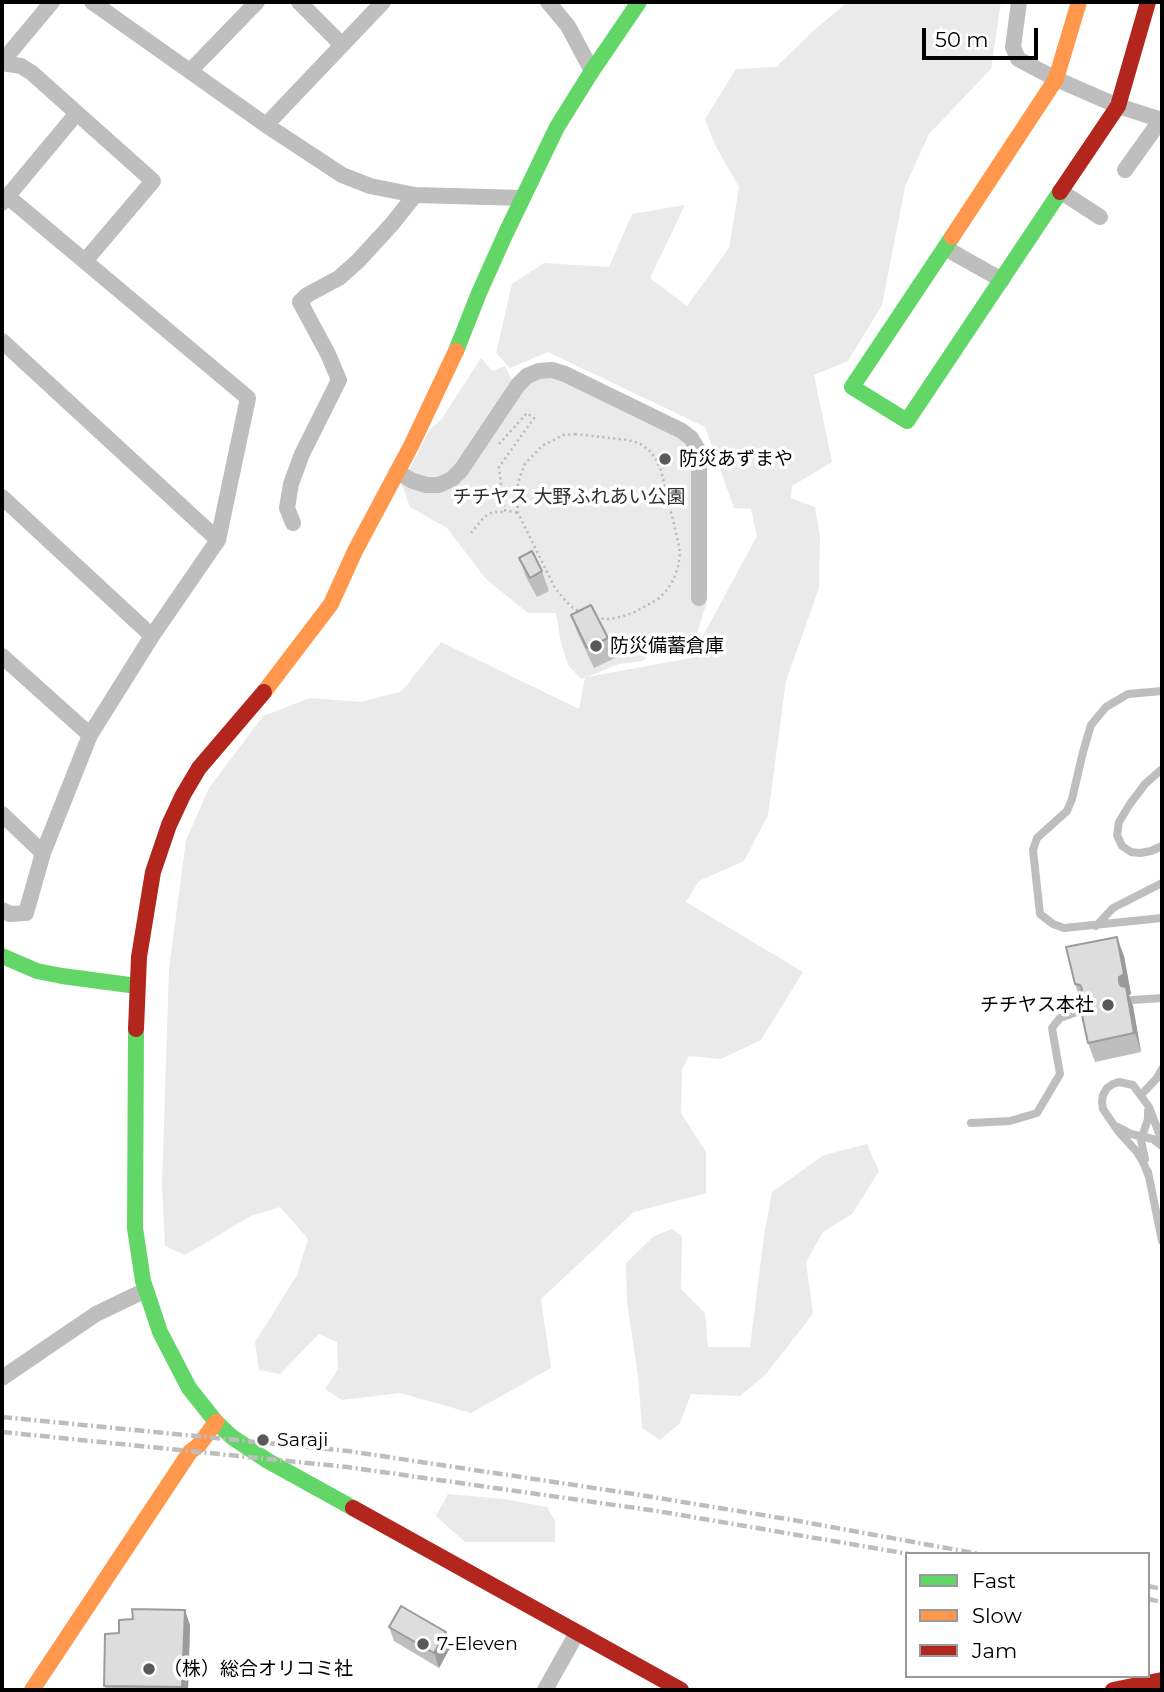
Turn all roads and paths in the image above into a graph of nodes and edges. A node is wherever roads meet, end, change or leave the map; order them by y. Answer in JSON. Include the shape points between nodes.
{"nodes":[{"id":1,"x":51,"y":2,"type":"edge"},
{"id":2,"x":92,"y":2,"type":"edge"},
{"id":3,"x":257,"y":2,"type":"edge"},
{"id":4,"x":299,"y":2,"type":"edge"},
{"id":5,"x":383,"y":2,"type":"edge"},
{"id":6,"x":548,"y":2,"type":"edge"},
{"id":7,"x":639,"y":2,"type":"edge"},
{"id":8,"x":1018,"y":2,"type":"edge"},
{"id":9,"x":1079,"y":2,"type":"edge"},
{"id":10,"x":1149,"y":2,"type":"edge"},
{"id":11,"x":342,"y":45,"type":"junction"},
{"id":12,"x":2,"y":62,"type":"edge"},
{"id":13,"x":191,"y":70,"type":"junction"},
{"id":14,"x":592,"y":71,"type":"junction"},
{"id":15,"x":1056,"y":79,"type":"junction"},
{"id":16,"x":1118,"y":106,"type":"junction"},
{"id":17,"x":77,"y":113,"type":"junction"},
{"id":18,"x":1161,"y":121,"type":"edge"},
{"id":19,"x":266,"y":125,"type":"junction"},
{"id":20,"x":1125,"y":170,"type":"dead end"},
{"id":21,"x":1060,"y":191,"type":"junction"},
{"id":22,"x":415,"y":195,"type":"junction"},
{"id":23,"x":523,"y":198,"type":"junction"},
{"id":24,"x":4,"y":200,"type":"edge"},
{"id":25,"x":1100,"y":217,"type":"dead end"},
{"id":26,"x":945,"y":248,"type":"junction"},
{"id":27,"x":85,"y":261,"type":"junction"},
{"id":28,"x":1002,"y":280,"type":"junction"},
{"id":29,"x":2,"y":341,"type":"edge"},
{"id":30,"x":500,"y":443,"type":"dead end"},
{"id":31,"x":397,"y":472,"type":"junction"},
{"id":32,"x":2,"y":497,"type":"edge"},
{"id":33,"x":508,"y":512,"type":"junction"},
{"id":34,"x":519,"y":513,"type":"junction"},
{"id":35,"x":293,"y":523,"type":"dead end"},
{"id":36,"x":471,"y":533,"type":"dead end"},
{"id":37,"x":218,"y":540,"type":"junction"},
{"id":38,"x":699,"y":598,"type":"dead end"},
{"id":39,"x":152,"y":636,"type":"junction"},
{"id":40,"x":2,"y":656,"type":"edge"},
{"id":41,"x":1162,"y":691,"type":"edge"},
{"id":42,"x":90,"y":735,"type":"junction"},
{"id":43,"x":1162,"y":769,"type":"edge"},
{"id":44,"x":2,"y":814,"type":"edge"},
{"id":45,"x":1162,"y":846,"type":"edge"},
{"id":46,"x":43,"y":853,"type":"junction"},
{"id":47,"x":1162,"y":883,"type":"edge"},
{"id":48,"x":2,"y":910,"type":"edge"},
{"id":49,"x":1162,"y":918,"type":"edge"},
{"id":50,"x":1096,"y":926,"type":"junction"},
{"id":51,"x":2,"y":956,"type":"edge"},
{"id":52,"x":137,"y":986,"type":"junction"},
{"id":53,"x":1162,"y":998,"type":"edge"},
{"id":54,"x":1132,"y":1000,"type":"dead end"},
{"id":55,"x":1083,"y":1010,"type":"edge"},
{"id":56,"x":1162,"y":1069,"type":"edge"},
{"id":57,"x":1143,"y":1098,"type":"junction"},
{"id":58,"x":1107,"y":1115,"type":"junction"},
{"id":59,"x":971,"y":1123,"type":"dead end"},
{"id":60,"x":1142,"y":1136,"type":"junction"},
{"id":61,"x":1162,"y":1143,"type":"edge"},
{"id":62,"x":1149,"y":1177,"type":"junction"},
{"id":63,"x":1162,"y":1241,"type":"edge"},
{"id":64,"x":146,"y":1290,"type":"junction"},
{"id":65,"x":2,"y":1378,"type":"edge"},
{"id":66,"x":216,"y":1422,"type":"junction"},
{"id":67,"x":577,"y":1633,"type":"junction"},
{"id":68,"x":1162,"y":1680,"type":"edge"},
{"id":69,"x":32,"y":1690,"type":"edge"},
{"id":70,"x":545,"y":1690,"type":"edge"},
{"id":71,"x":681,"y":1690,"type":"edge"},
{"id":72,"x":1113,"y":1690,"type":"edge"}],
"edges":[{"from":1,"to":12,"type":"street"},
{"from":2,"to":13,"type":"street"},
{"from":3,"to":13,"type":"street"},
{"from":4,"to":11,"type":"street"},
{"from":5,"to":11,"type":"street"},
{"from":6,"to":14,"type":"street","via":[[568,26]]},
{"from":7,"to":14,"type":"street"},
{"from":8,"to":15,"type":"street","via":[[1013,47],[1018,59]]},
{"from":9,"to":15,"type":"street"},
{"from":10,"to":16,"type":"street"},
{"from":11,"to":19,"type":"street"},
{"from":12,"to":17,"type":"street","via":[[32,73]]},
{"from":13,"to":19,"type":"street"},
{"from":14,"to":23,"type":"street","via":[[557,127]]},
{"from":15,"to":16,"type":"street"},
{"from":15,"to":26,"type":"street"},
{"from":16,"to":18,"type":"street"},
{"from":16,"to":21,"type":"street"},
{"from":17,"to":24,"type":"street"},
{"from":17,"to":27,"type":"street","via":[[153,181]]},
{"from":18,"to":20,"type":"street"},
{"from":19,"to":22,"type":"street","via":[[342,175]]},
{"from":21,"to":25,"type":"street"},
{"from":21,"to":28,"type":"street"},
{"from":22,"to":23,"type":"street"},
{"from":22,"to":35,"type":"street","via":[[339,278],[300,302],[339,380],[291,484],[287,508]]},
{"from":23,"to":31,"type":"street"},
{"from":24,"to":27,"type":"street"},
{"from":26,"to":28,"type":"street"},
{"from":26,"to":28,"type":"street","via":[[852,387],[907,421]]},
{"from":27,"to":37,"type":"street","via":[[248,398]]},
{"from":29,"to":37,"type":"street"},
{"from":30,"to":33,"type":"path","via":[[527,413],[534,418],[499,467],[503,506]]},
{"from":31,"to":38,"type":"street","via":[[426,485],[452,479],[527,376],[552,370],[565,374],[682,432],[697,448]]},
{"from":31,"to":52,"type":"street","via":[[331,604],[183,795],[153,872]]},
{"from":32,"to":39,"type":"street"},
{"from":33,"to":34,"type":"path"},
{"from":33,"to":36,"type":"path","via":[[484,517]]},
{"from":34,"to":34,"type":"path","via":[[517,489],[525,464],[552,439],[588,434],[639,443],[661,470],[680,554],[674,579],[658,599],[633,613],[608,619],[583,614],[555,588]]},
{"from":37,"to":39,"type":"street"},
{"from":39,"to":42,"type":"street"},
{"from":40,"to":42,"type":"street"},
{"from":41,"to":50,"type":"lane","via":[[1128,694],[1106,707],[1091,725],[1067,811],[1037,838],[1033,850],[1041,914],[1063,928]]},
{"from":42,"to":46,"type":"street"},
{"from":43,"to":45,"type":"lane","via":[[1130,804],[1117,835],[1131,852]]},
{"from":44,"to":46,"type":"street"},
{"from":46,"to":48,"type":"street","via":[[26,913]]},
{"from":47,"to":50,"type":"lane","via":[[1113,908]]},
{"from":49,"to":50,"type":"lane"},
{"from":51,"to":52,"type":"street","via":[[37,971]]},
{"from":52,"to":64,"type":"street","via":[[134,1201]]},
{"from":53,"to":54,"type":"lane"},
{"from":55,"to":59,"type":"lane","via":[[1059,1018],[1052,1028],[1060,1074],[1037,1113],[1010,1121]]},
{"from":56,"to":57,"type":"lane"},
{"from":57,"to":58,"type":"lane","via":[[1133,1085],[1113,1084],[1102,1102]]},
{"from":57,"to":60,"type":"lane","via":[[1148,1119]]},
{"from":57,"to":61,"type":"lane"},
{"from":58,"to":60,"type":"lane","via":[[1118,1127]]},
{"from":58,"to":62,"type":"lane","via":[[1137,1152]]},
{"from":60,"to":61,"type":"lane"},
{"from":60,"to":62,"type":"lane"},
{"from":62,"to":63,"type":"lane"},
{"from":64,"to":65,"type":"street","via":[[96,1314]]},
{"from":64,"to":66,"type":"street","via":[[175,1363]]},
{"from":66,"to":67,"type":"street","via":[[249,1450]]},
{"from":66,"to":69,"type":"street","via":[[190,1452]]},
{"from":67,"to":70,"type":"street"},
{"from":67,"to":71,"type":"street"},
{"from":68,"to":72,"type":"street"}]}
